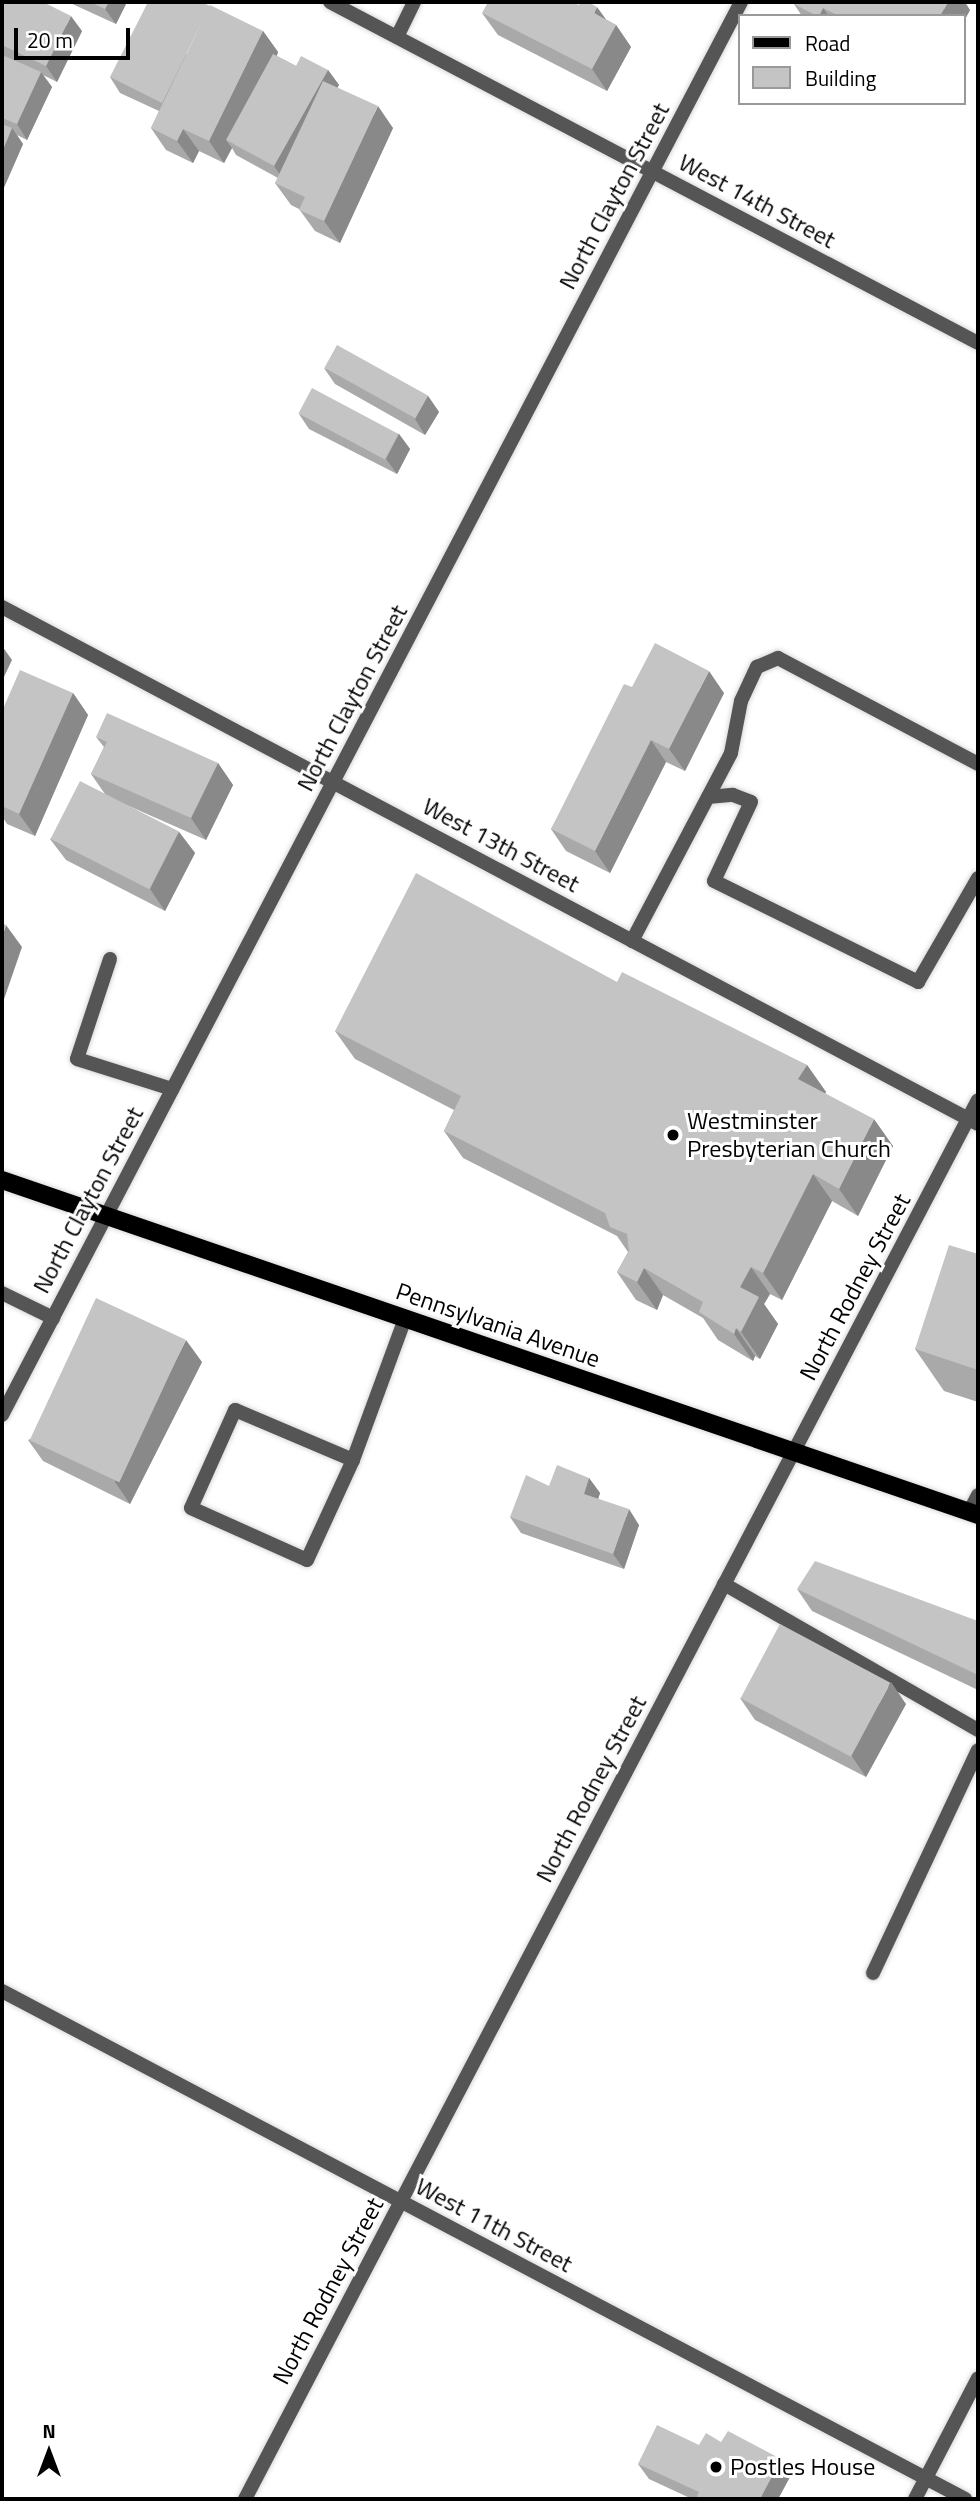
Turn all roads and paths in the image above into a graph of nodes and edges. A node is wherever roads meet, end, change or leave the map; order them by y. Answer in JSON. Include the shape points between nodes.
{"nodes":[{"id":1,"x":330,"y":2,"type":"edge"},
{"id":2,"x":414,"y":2,"type":"edge"},
{"id":3,"x":741,"y":2,"type":"edge"},
{"id":4,"x":397,"y":37,"type":"junction"},
{"id":5,"x":653,"y":172,"type":"junction"},
{"id":6,"x":978,"y":343,"type":"edge"},
{"id":7,"x":2,"y":607,"type":"edge"},
{"id":8,"x":978,"y":764,"type":"edge"},
{"id":9,"x":333,"y":783,"type":"junction"},
{"id":10,"x":708,"y":797,"type":"junction"},
{"id":11,"x":978,"y":878,"type":"edge"},
{"id":12,"x":632,"y":941,"type":"junction"},
{"id":13,"x":110,"y":959,"type":"dead end"},
{"id":14,"x":172,"y":1089,"type":"junction"},
{"id":15,"x":978,"y":1100,"type":"edge"},
{"id":16,"x":973,"y":1121,"type":"edge"},
{"id":17,"x":2,"y":1180,"type":"edge"},
{"id":18,"x":106,"y":1216,"type":"junction"},
{"id":19,"x":2,"y":1293,"type":"edge"},
{"id":20,"x":52,"y":1318,"type":"junction"},
{"id":21,"x":405,"y":1319,"type":"junction"},
{"id":22,"x":2,"y":1415,"type":"edge"},
{"id":23,"x":794,"y":1452,"type":"junction"},
{"id":24,"x":353,"y":1460,"type":"junction"},
{"id":25,"x":978,"y":1495,"type":"edge"},
{"id":26,"x":974,"y":1513,"type":"edge"},
{"id":27,"x":724,"y":1584,"type":"junction"},
{"id":28,"x":978,"y":1730,"type":"edge"},
{"id":29,"x":978,"y":1750,"type":"edge"},
{"id":30,"x":873,"y":1973,"type":"dead end"},
{"id":31,"x":2,"y":1991,"type":"edge"},
{"id":32,"x":401,"y":2202,"type":"junction"},
{"id":33,"x":978,"y":2378,"type":"edge"},
{"id":34,"x":926,"y":2479,"type":"junction"},
{"id":35,"x":245,"y":2499,"type":"edge"},
{"id":36,"x":915,"y":2499,"type":"edge"},
{"id":37,"x":965,"y":2499,"type":"edge"}],
"edges":[{"from":1,"to":4,"type":"street","name":"West 14th Street"},
{"from":2,"to":4,"type":"street"},
{"from":3,"to":5,"type":"street","name":"North Clayton Street"},
{"from":4,"to":5,"type":"street","name":"West 14th Street"},
{"from":5,"to":6,"type":"street","name":"West 14th Street"},
{"from":5,"to":9,"type":"street","name":"North Clayton Street"},
{"from":7,"to":9,"type":"street","name":"West 13th Street"},
{"from":8,"to":10,"type":"street","via":[[778,658],[757,667],[741,701],[731,753]]},
{"from":9,"to":12,"type":"street","name":"West 13th Street"},
{"from":9,"to":14,"type":"street","name":"North Clayton Street"},
{"from":10,"to":11,"type":"street","via":[[733,795],[751,803],[714,881],[918,982]]},
{"from":10,"to":12,"type":"street"},
{"from":12,"to":16,"type":"street","name":"West 13th Street"},
{"from":13,"to":14,"type":"street","via":[[77,1059]]},
{"from":14,"to":18,"type":"street","name":"North Clayton Street"},
{"from":15,"to":16,"type":"street","name":"North Rodney Street"},
{"from":16,"to":23,"type":"street","name":"North Rodney Street"},
{"from":17,"to":18,"type":"main road","name":"Pennsylvania Avenue"},
{"from":18,"to":20,"type":"street","name":"North Clayton Street"},
{"from":18,"to":21,"type":"main road","name":"Pennsylvania Avenue"},
{"from":19,"to":20,"type":"street"},
{"from":20,"to":22,"type":"street","name":"North Clayton Street"},
{"from":21,"to":23,"type":"main road","name":"Pennsylvania Avenue"},
{"from":21,"to":24,"type":"street"},
{"from":23,"to":26,"type":"main road","name":"Pennsylvania Avenue"},
{"from":23,"to":27,"type":"street","name":"North Rodney Street"},
{"from":24,"to":24,"type":"street","via":[[307,1560],[191,1508],[235,1410]]},
{"from":25,"to":26,"type":"street"},
{"from":27,"to":28,"type":"street"},
{"from":27,"to":32,"type":"street","name":"North Rodney Street"},
{"from":29,"to":30,"type":"street"},
{"from":31,"to":32,"type":"street","name":"West 11th Street"},
{"from":32,"to":34,"type":"street","name":"West 11th Street"},
{"from":32,"to":35,"type":"street","name":"North Rodney Street"},
{"from":33,"to":34,"type":"street"},
{"from":34,"to":36,"type":"street"},
{"from":34,"to":37,"type":"street","name":"West 11th Street"}]}
